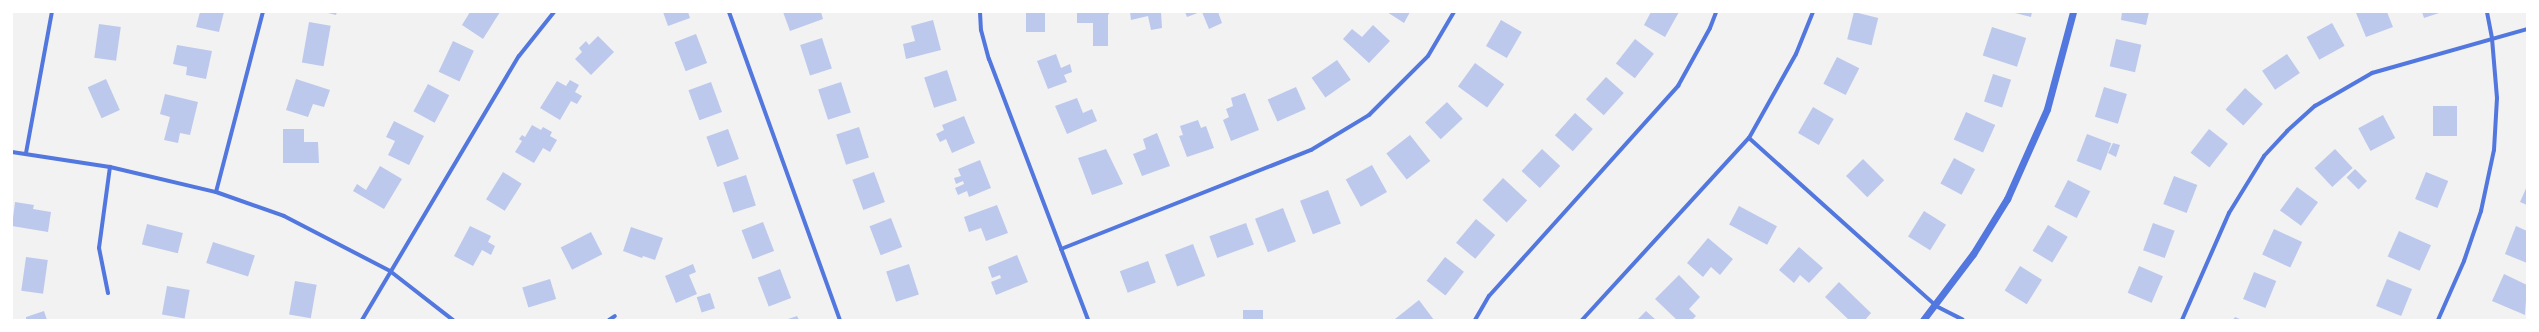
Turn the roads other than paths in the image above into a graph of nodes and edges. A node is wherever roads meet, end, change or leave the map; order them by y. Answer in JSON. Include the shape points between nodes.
{"nodes":[{"id":1,"x":52,"y":12,"type":"edge"},
{"id":2,"x":263,"y":12,"type":"edge"},
{"id":3,"x":554,"y":12,"type":"edge"},
{"id":4,"x":729,"y":12,"type":"edge"},
{"id":5,"x":980,"y":12,"type":"edge"},
{"id":6,"x":1454,"y":12,"type":"edge"},
{"id":7,"x":1716,"y":12,"type":"edge"},
{"id":8,"x":1813,"y":12,"type":"edge"},
{"id":9,"x":2074,"y":12,"type":"edge"},
{"id":10,"x":2487,"y":12,"type":"edge"},
{"id":11,"x":2527,"y":29,"type":"edge"},
{"id":12,"x":2492,"y":38,"type":"junction"},
{"id":13,"x":1749,"y":138,"type":"junction"},
{"id":14,"x":12,"y":152,"type":"edge"},
{"id":15,"x":26,"y":154,"type":"junction"},
{"id":16,"x":110,"y":167,"type":"junction"},
{"id":17,"x":216,"y":192,"type":"junction"},
{"id":18,"x":1061,"y":249,"type":"junction"},
{"id":19,"x":390,"y":271,"type":"junction"},
{"id":20,"x":108,"y":293,"type":"dead end"},
{"id":21,"x":1936,"y":306,"type":"junction"},
{"id":22,"x":615,"y":316,"type":"dead end"},
{"id":23,"x":362,"y":320,"type":"edge"},
{"id":24,"x":453,"y":320,"type":"edge"},
{"id":25,"x":609,"y":320,"type":"edge"},
{"id":26,"x":840,"y":320,"type":"edge"},
{"id":27,"x":1088,"y":320,"type":"edge"},
{"id":28,"x":1475,"y":320,"type":"edge"},
{"id":29,"x":1582,"y":320,"type":"edge"},
{"id":30,"x":1923,"y":320,"type":"edge"},
{"id":31,"x":1963,"y":320,"type":"edge"},
{"id":32,"x":2182,"y":320,"type":"edge"},
{"id":33,"x":2438,"y":320,"type":"edge"}],
"edges":[{"from":1,"to":15,"type":"street"},
{"from":2,"to":17,"type":"street"},
{"from":3,"to":19,"type":"street","via":[[519,56]]},
{"from":4,"to":26,"type":"street"},
{"from":5,"to":18,"type":"street","via":[[981,30],[988,59]]},
{"from":6,"to":18,"type":"street","via":[[1428,56],[1369,115],[1311,150]]},
{"from":7,"to":28,"type":"street","via":[[1678,86],[1489,296]]},
{"from":8,"to":13,"type":"street","via":[[1796,54]]},
{"from":9,"to":21,"type":"street","via":[[2047,109],[2007,198],[1974,254]]},
{"from":10,"to":12,"type":"street"},
{"from":11,"to":12,"type":"street"},
{"from":12,"to":32,"type":"street","via":[[2372,73],[2315,106],[2287,131],[2264,156],[2229,213]]},
{"from":12,"to":33,"type":"street","via":[[2497,98],[2494,150],[2476,225],[2464,261]]},
{"from":13,"to":21,"type":"street"},
{"from":13,"to":29,"type":"street"},
{"from":14,"to":15,"type":"street"},
{"from":15,"to":16,"type":"street"},
{"from":16,"to":17,"type":"street"},
{"from":16,"to":20,"type":"street","via":[[99,248]]},
{"from":17,"to":19,"type":"street","via":[[284,216]]},
{"from":18,"to":27,"type":"street"},
{"from":19,"to":23,"type":"street"},
{"from":19,"to":24,"type":"street"},
{"from":21,"to":30,"type":"street"},
{"from":21,"to":31,"type":"street"},
{"from":22,"to":25,"type":"street"}]}
